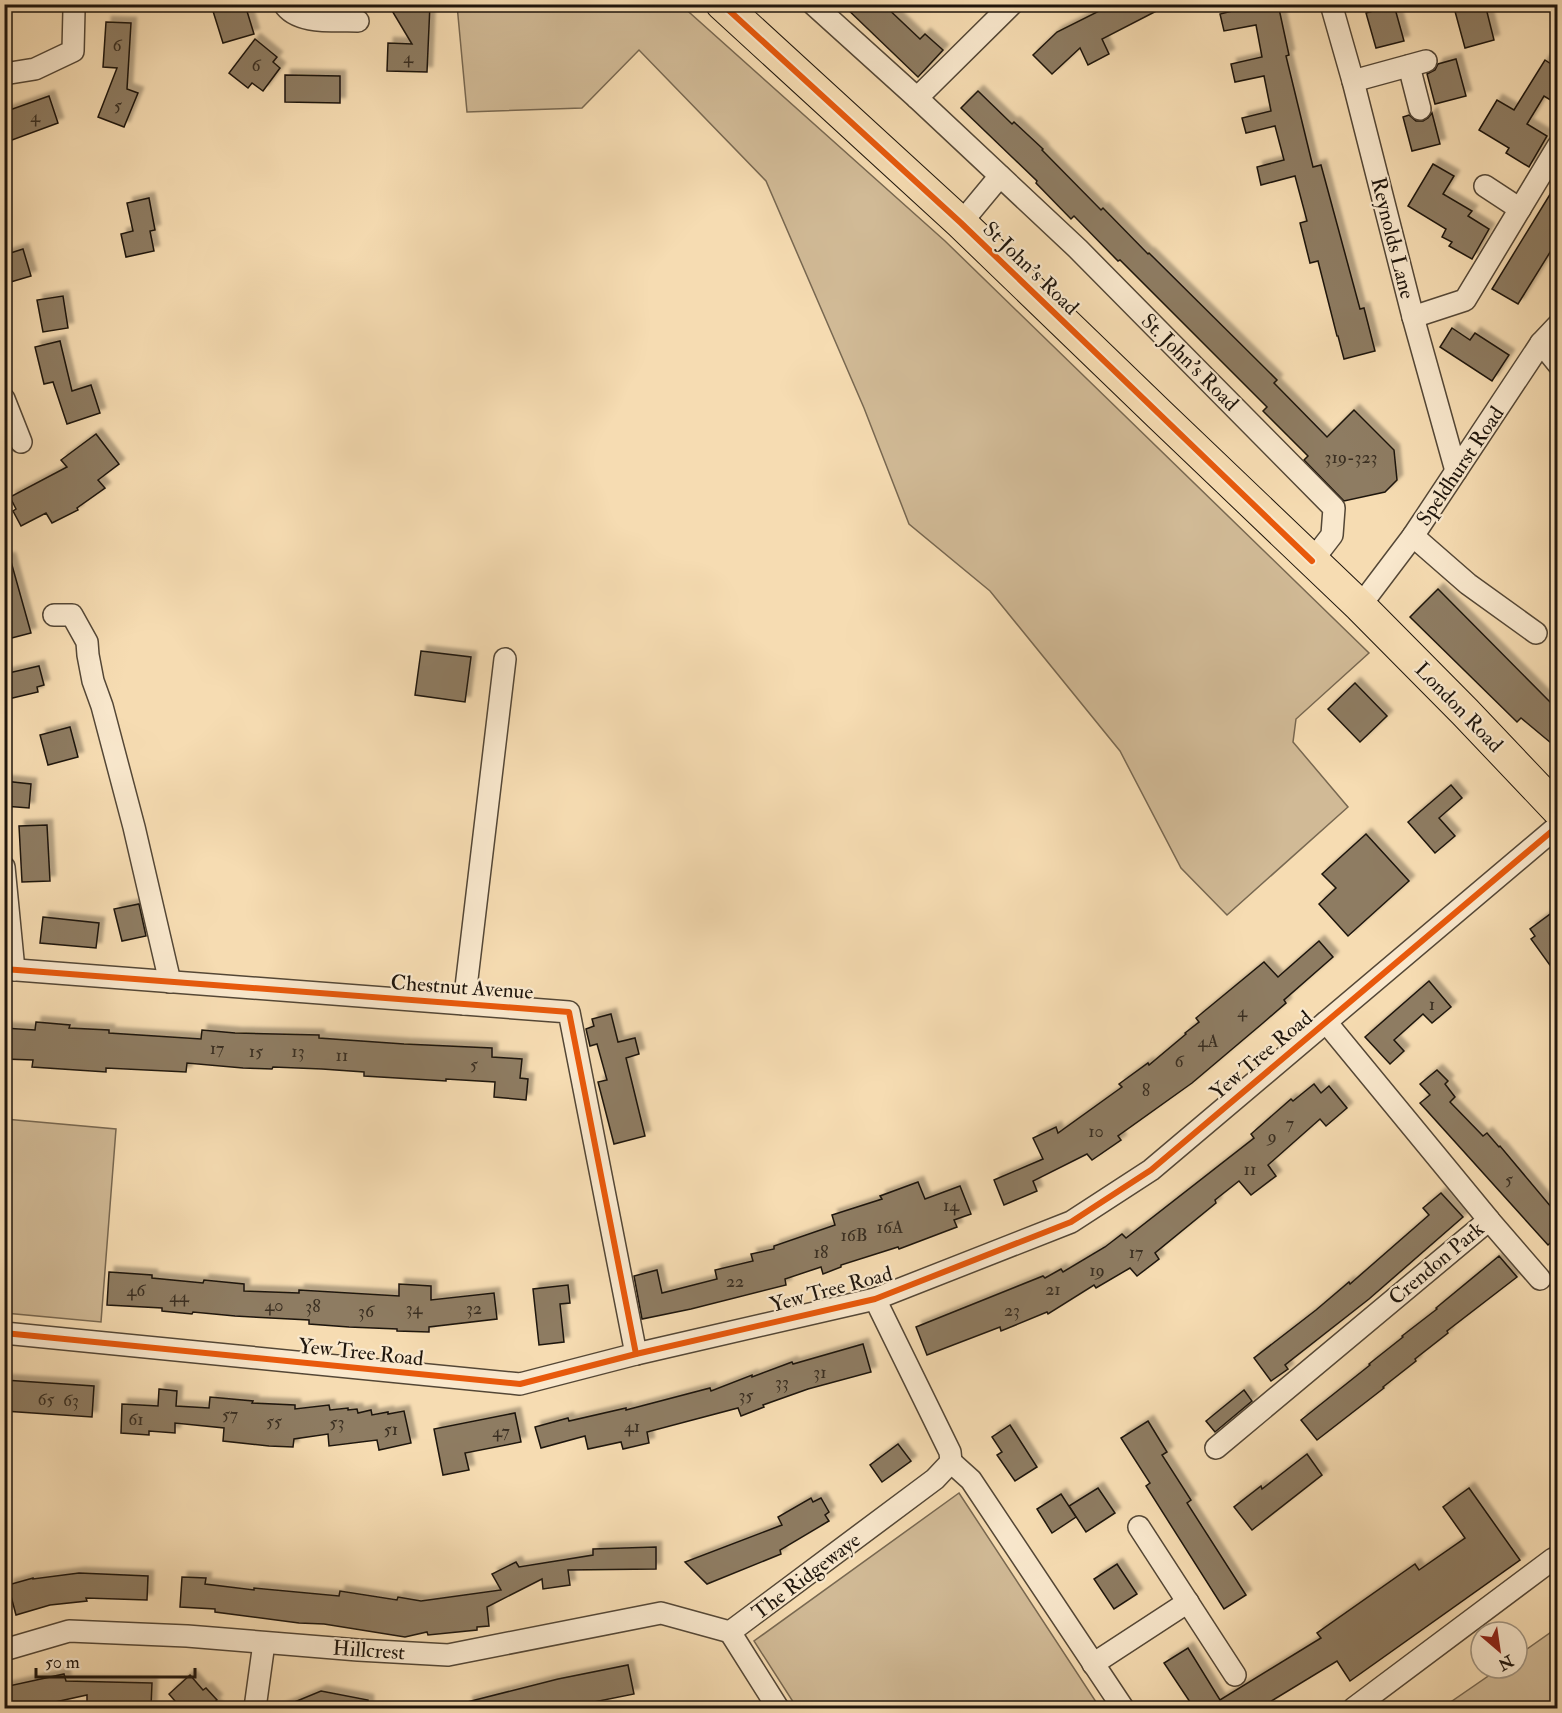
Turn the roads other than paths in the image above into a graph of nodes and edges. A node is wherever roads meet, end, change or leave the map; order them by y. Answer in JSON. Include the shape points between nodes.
{"nodes":[{"id":1,"x":284,"y":4,"type":"edge"},
{"id":2,"x":722,"y":4,"type":"edge"},
{"id":3,"x":813,"y":4,"type":"edge"},
{"id":4,"x":1012,"y":4,"type":"edge"},
{"id":5,"x":1331,"y":4,"type":"edge"},
{"id":6,"x":74,"y":10,"type":"dead end"},
{"id":7,"x":358,"y":21,"type":"dead end"},
{"id":8,"x":4,"y":74,"type":"edge"},
{"id":9,"x":1353,"y":81,"type":"junction"},
{"id":10,"x":917,"y":98,"type":"junction"},
{"id":11,"x":1420,"y":109,"type":"dead end"},
{"id":12,"x":1557,"y":146,"type":"edge"},
{"id":13,"x":1000,"y":176,"type":"junction"},
{"id":14,"x":1485,"y":186,"type":"dead end"},
{"id":15,"x":1520,"y":209,"type":"junction"},
{"id":16,"x":962,"y":223,"type":"junction"},
{"id":17,"x":1413,"y":317,"type":"junction"},
{"id":18,"x":1557,"y":325,"type":"edge"},
{"id":19,"x":1541,"y":343,"type":"junction"},
{"id":20,"x":1557,"y":364,"type":"edge"},
{"id":21,"x":4,"y":399,"type":"edge"},
{"id":22,"x":21,"y":441,"type":"dead end"},
{"id":23,"x":1456,"y":471,"type":"junction"},
{"id":24,"x":1413,"y":536,"type":"junction"},
{"id":25,"x":1312,"y":561,"type":"junction"},
{"id":26,"x":1360,"y":606,"type":"junction"},
{"id":27,"x":54,"y":615,"type":"dead end"},
{"id":28,"x":1536,"y":633,"type":"dead end"},
{"id":29,"x":505,"y":659,"type":"dead end"},
{"id":30,"x":1557,"y":810,"type":"edge"},
{"id":31,"x":1557,"y":826,"type":"edge"},
{"id":32,"x":4,"y":867,"type":"edge"},
{"id":33,"x":9,"y":970,"type":"edge"},
{"id":34,"x":170,"y":982,"type":"junction"},
{"id":35,"x":464,"y":1004,"type":"junction"},
{"id":36,"x":1326,"y":1022,"type":"junction"},
{"id":37,"x":1488,"y":1220,"type":"junction"},
{"id":38,"x":1540,"y":1278,"type":"dead end"},
{"id":39,"x":875,"y":1299,"type":"junction"},
{"id":40,"x":4,"y":1333,"type":"edge"},
{"id":41,"x":636,"y":1354,"type":"junction"},
{"id":42,"x":1216,"y":1448,"type":"dead end"},
{"id":43,"x":951,"y":1462,"type":"junction"},
{"id":44,"x":1139,"y":1527,"type":"dead end"},
{"id":45,"x":1553,"y":1559,"type":"dead end"},
{"id":46,"x":1188,"y":1602,"type":"junction"},
{"id":47,"x":730,"y":1632,"type":"junction"},
{"id":48,"x":264,"y":1642,"type":"junction"},
{"id":49,"x":4,"y":1650,"type":"edge"},
{"id":50,"x":1093,"y":1664,"type":"junction"},
{"id":51,"x":1235,"y":1675,"type":"dead end"},
{"id":52,"x":255,"y":1708,"type":"edge"},
{"id":53,"x":778,"y":1708,"type":"edge"},
{"id":54,"x":1123,"y":1708,"type":"edge"},
{"id":55,"x":1354,"y":1708,"type":"edge"}],
"edges":[{"from":1,"to":7,"type":"street","via":[[288,11],[310,20]]},
{"from":2,"to":16,"type":"highway","name":"St John's Road"},
{"from":3,"to":10,"type":"street","name":"St. John's Road"},
{"from":4,"to":10,"type":"street"},
{"from":5,"to":9,"type":"street","name":"Reynolds Lane"},
{"from":6,"to":8,"type":"street","via":[[73,51],[34,69]]},
{"from":9,"to":11,"type":"street","via":[[1418,64]]},
{"from":9,"to":17,"type":"street","name":"Reynolds Lane"},
{"from":10,"to":13,"type":"street","name":"St. John's Road"},
{"from":12,"to":15,"type":"street"},
{"from":13,"to":16,"type":"street"},
{"from":13,"to":25,"type":"street","name":"St. John's Road","via":[[1078,249],[1334,508],[1332,535]]},
{"from":14,"to":15,"type":"street"},
{"from":15,"to":17,"type":"street","via":[[1465,300]]},
{"from":16,"to":25,"type":"highway","name":"St John's Road"},
{"from":17,"to":23,"type":"street","name":"Reynolds Lane"},
{"from":18,"to":19,"type":"street","name":"Speldhurst Road"},
{"from":19,"to":20,"type":"street"},
{"from":19,"to":23,"type":"street","name":"Speldhurst Road"},
{"from":21,"to":22,"type":"street"},
{"from":23,"to":24,"type":"street","name":"Speldhurst Road"},
{"from":24,"to":26,"type":"street","name":"Speldhurst Road"},
{"from":24,"to":28,"type":"street","via":[[1468,584]]},
{"from":25,"to":26,"type":"highway","name":"St John's Road"},
{"from":26,"to":30,"type":"highway","name":"London Road"},
{"from":27,"to":34,"type":"street","via":[[72,615],[87,642],[90,670],[134,827]]},
{"from":29,"to":35,"type":"street"},
{"from":31,"to":36,"type":"street","name":"Yew Tree Road"},
{"from":32,"to":33,"type":"street","name":"Chestnut Avenue"},
{"from":33,"to":34,"type":"street","name":"Chestnut Avenue"},
{"from":34,"to":35,"type":"street","name":"Chestnut Avenue"},
{"from":35,"to":41,"type":"street","name":"Chestnut Avenue","via":[[568,1012]]},
{"from":36,"to":37,"type":"street","name":"Crendon Park"},
{"from":36,"to":39,"type":"street","name":"Yew Tree Road","via":[[1151,1170],[1071,1222]]},
{"from":37,"to":38,"type":"street"},
{"from":37,"to":42,"type":"street","name":"Crendon Park"},
{"from":39,"to":41,"type":"street","name":"Yew Tree Road"},
{"from":39,"to":43,"type":"street","via":[[950,1452]]},
{"from":40,"to":41,"type":"street","name":"Yew Tree Road","via":[[520,1384]]},
{"from":43,"to":47,"type":"street","name":"The Ridgewaye","via":[[935,1479]]},
{"from":43,"to":50,"type":"street","via":[[971,1480]]},
{"from":44,"to":46,"type":"street"},
{"from":45,"to":55,"type":"street"},
{"from":46,"to":50,"type":"street"},
{"from":46,"to":51,"type":"street"},
{"from":47,"to":48,"type":"street","name":"Hillcrest","via":[[661,1613],[448,1655]]},
{"from":47,"to":53,"type":"street","name":"The Ridgewaye"},
{"from":48,"to":49,"type":"street","name":"Hillcrest","via":[[69,1631]]},
{"from":48,"to":52,"type":"street"},
{"from":50,"to":54,"type":"street"}]}
